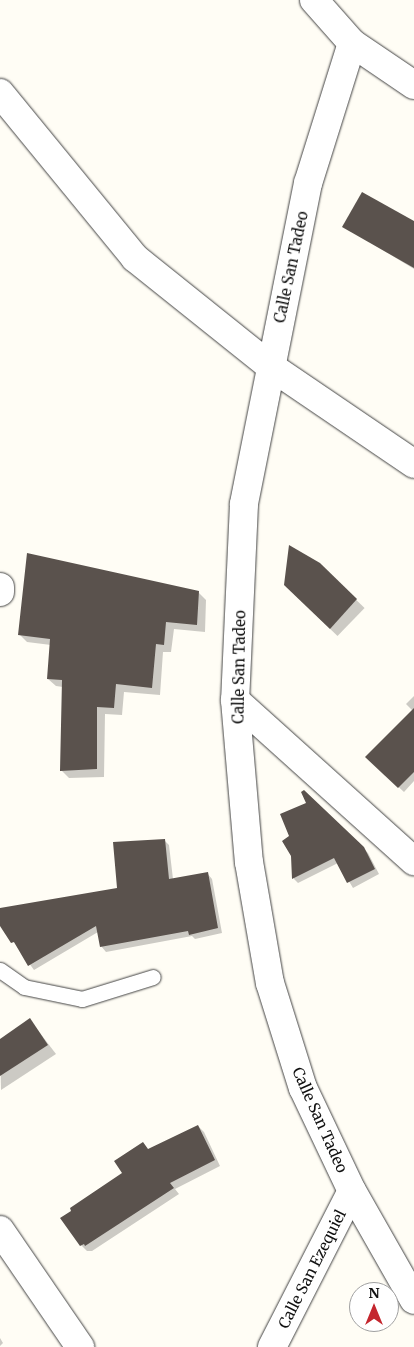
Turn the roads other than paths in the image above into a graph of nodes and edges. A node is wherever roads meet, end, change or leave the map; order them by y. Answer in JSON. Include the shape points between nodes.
{"nodes":[{"id":1,"x":314,"y":0,"type":"edge"},
{"id":2,"x":352,"y":43,"type":"junction"},
{"id":3,"x":414,"y":85,"type":"edge"},
{"id":4,"x":0,"y":93,"type":"edge"},
{"id":5,"x":270,"y":366,"type":"junction"},
{"id":6,"x":414,"y":464,"type":"edge"},
{"id":7,"x":0,"y":586,"type":"edge"},
{"id":8,"x":0,"y":592,"type":"edge"},
{"id":9,"x":235,"y":700,"type":"junction"},
{"id":10,"x":414,"y":861,"type":"edge"},
{"id":11,"x":0,"y":970,"type":"edge"},
{"id":12,"x":153,"y":977,"type":"dead end"},
{"id":13,"x":352,"y":1191,"type":"junction"},
{"id":14,"x":0,"y":1230,"type":"edge"},
{"id":15,"x":414,"y":1300,"type":"edge"},
{"id":16,"x":80,"y":1347,"type":"edge"},
{"id":17,"x":272,"y":1347,"type":"edge"}],
"edges":[{"from":1,"to":2,"type":"street"},
{"from":2,"to":3,"type":"street"},
{"from":2,"to":5,"type":"street","name":"Calle San Tadeo","via":[[308,182]]},
{"from":4,"to":5,"type":"street","via":[[135,258]]},
{"from":5,"to":6,"type":"street"},
{"from":5,"to":9,"type":"street","name":"Calle San Tadeo","via":[[244,504]]},
{"from":7,"to":8,"type":"street"},
{"from":9,"to":10,"type":"street"},
{"from":9,"to":13,"type":"street","name":"Calle San Tadeo","via":[[249,862],[270,983],[303,1088]]},
{"from":11,"to":12,"type":"lane","via":[[24,988],[82,999]]},
{"from":13,"to":15,"type":"street","name":"Calle San Tadeo"},
{"from":13,"to":17,"type":"street","name":"Calle San Ezequiel"},
{"from":14,"to":16,"type":"street"}]}
